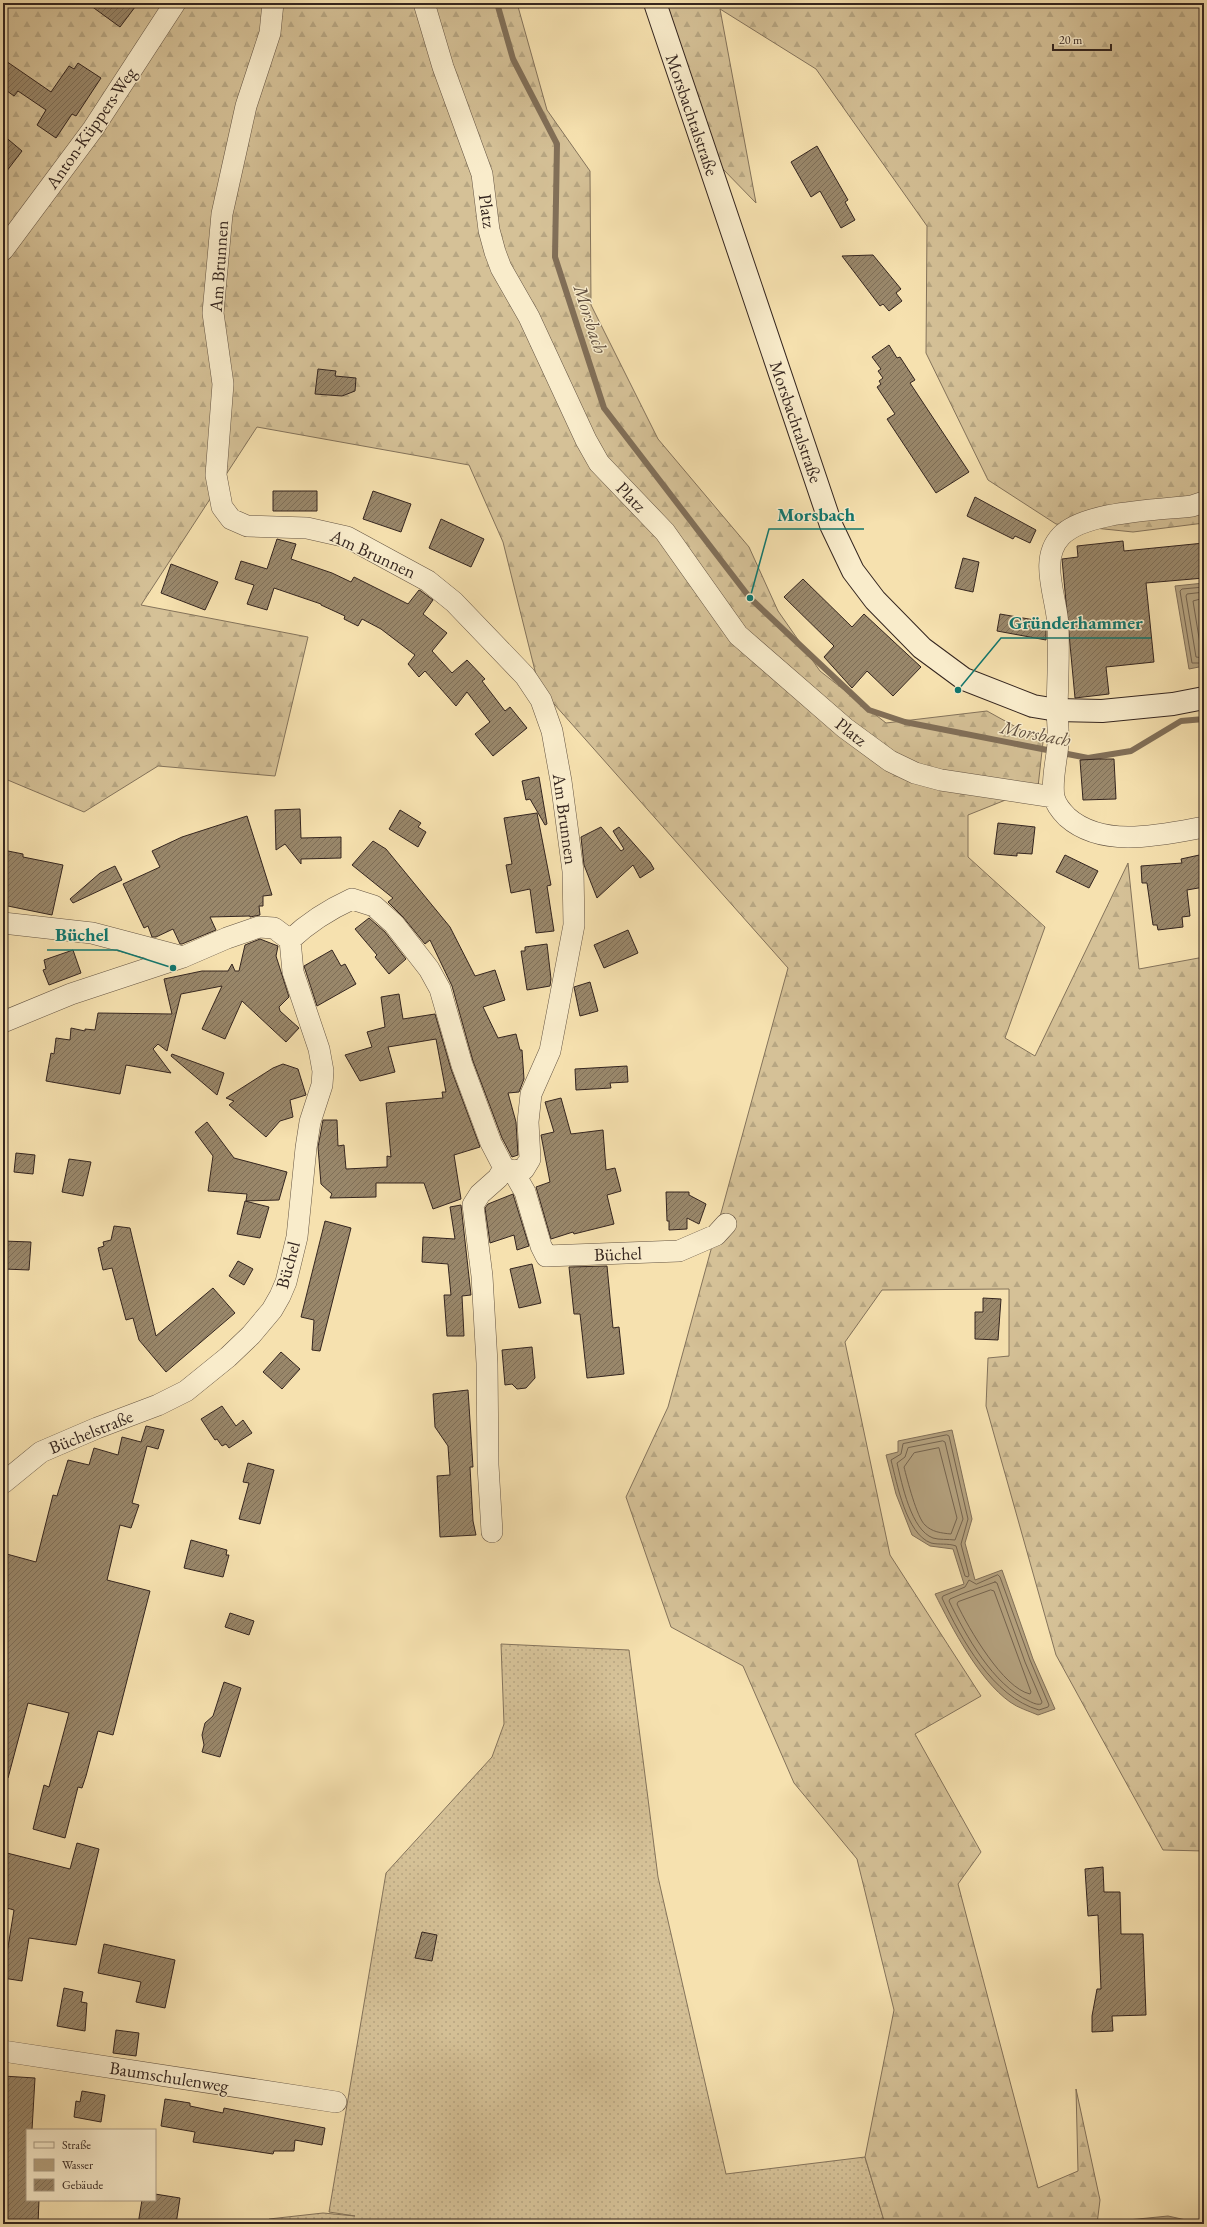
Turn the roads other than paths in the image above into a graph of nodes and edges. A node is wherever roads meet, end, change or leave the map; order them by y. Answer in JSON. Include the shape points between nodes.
{"nodes":[{"id":1,"x":175,"y":3,"type":"edge"},
{"id":2,"x":273,"y":3,"type":"edge"},
{"id":3,"x":424,"y":3,"type":"edge"},
{"id":4,"x":655,"y":3,"type":"edge"},
{"id":5,"x":3,"y":250,"type":"edge"},
{"id":6,"x":1204,"y":502,"type":"edge"},
{"id":7,"x":1204,"y":698,"type":"edge"},
{"id":8,"x":1057,"y":710,"type":"junction"},
{"id":9,"x":1054,"y":797,"type":"junction"},
{"id":10,"x":1204,"y":827,"type":"edge"},
{"id":11,"x":3,"y":923,"type":"edge"},
{"id":12,"x":290,"y":940,"type":"junction"},
{"id":13,"x":182,"y":957,"type":"junction"},
{"id":14,"x":3,"y":1022,"type":"edge"},
{"id":15,"x":509,"y":1169,"type":"junction"},
{"id":16,"x":726,"y":1224,"type":"dead end"},
{"id":17,"x":186,"y":1391,"type":"joint"},
{"id":18,"x":3,"y":1483,"type":"edge"},
{"id":19,"x":492,"y":1532,"type":"dead end"},
{"id":20,"x":3,"y":2051,"type":"edge"},
{"id":21,"x":336,"y":2102,"type":"dead end"}],
"edges":[{"from":1,"to":5,"type":"street","name":"Anton-Küppers-Weg","via":[[93,129]]},
{"from":2,"to":15,"type":"street","name":"Am Brunnen","via":[[270,33],[246,106],[222,214],[213,313],[222,384],[216,475],[222,507],[231,519],[246,526],[307,528],[347,538],[428,581],[454,602],[525,676],[541,700],[552,731],[561,781],[573,871],[574,925],[550,1051],[531,1094],[528,1122],[530,1159],[524,1169]]},
{"from":3,"to":9,"type":"street","name":"Platz","via":[[443,67],[482,174],[489,230],[501,268],[529,317],[586,440],[603,468],[665,532],[738,635],[845,728],[890,762],[915,773],[941,780]]},
{"from":4,"to":8,"type":"main road","name":"Morsbachtalstraße","via":[[831,525],[854,571],[874,600],[901,628],[922,648],[964,679],[1027,704]]},
{"from":6,"to":8,"type":"street","via":[[1192,506],[1090,520],[1061,536],[1052,553],[1049,575],[1058,624]]},
{"from":7,"to":8,"type":"main road","name":"Morsbachtalstraße","via":[[1173,704],[1102,711]]},
{"from":8,"to":9,"type":"street","via":[[1058,742]]},
{"from":9,"to":10,"type":"street","via":[[1058,807],[1068,817],[1085,829],[1104,835],[1130,837]]},
{"from":11,"to":13,"type":"street","via":[[92,933]]},
{"from":12,"to":13,"type":"street","via":[[274,928],[259,927]]},
{"from":12,"to":15,"type":"street","name":"Büchel","via":[[308,923],[329,909],[352,899],[374,906],[394,924],[429,968],[440,989],[462,1065],[491,1143]]},
{"from":12,"to":17,"type":"street","name":"Büchel","via":[[293,972],[319,1049],[323,1071],[322,1085],[310,1122],[292,1260],[286,1282],[272,1310],[228,1357]]},
{"from":13,"to":14,"type":"street","via":[[71,994]]},
{"from":15,"to":16,"type":"street","name":"Büchel","via":[[525,1192],[546,1256],[679,1251],[716,1235]]},
{"from":15,"to":19,"type":"street","via":[[480,1194],[473,1205],[482,1276]]},
{"from":17,"to":18,"type":"street","name":"Büchelstraße","via":[[158,1405],[41,1452]]},
{"from":20,"to":21,"type":"street","name":"Baumschulenweg"}]}
